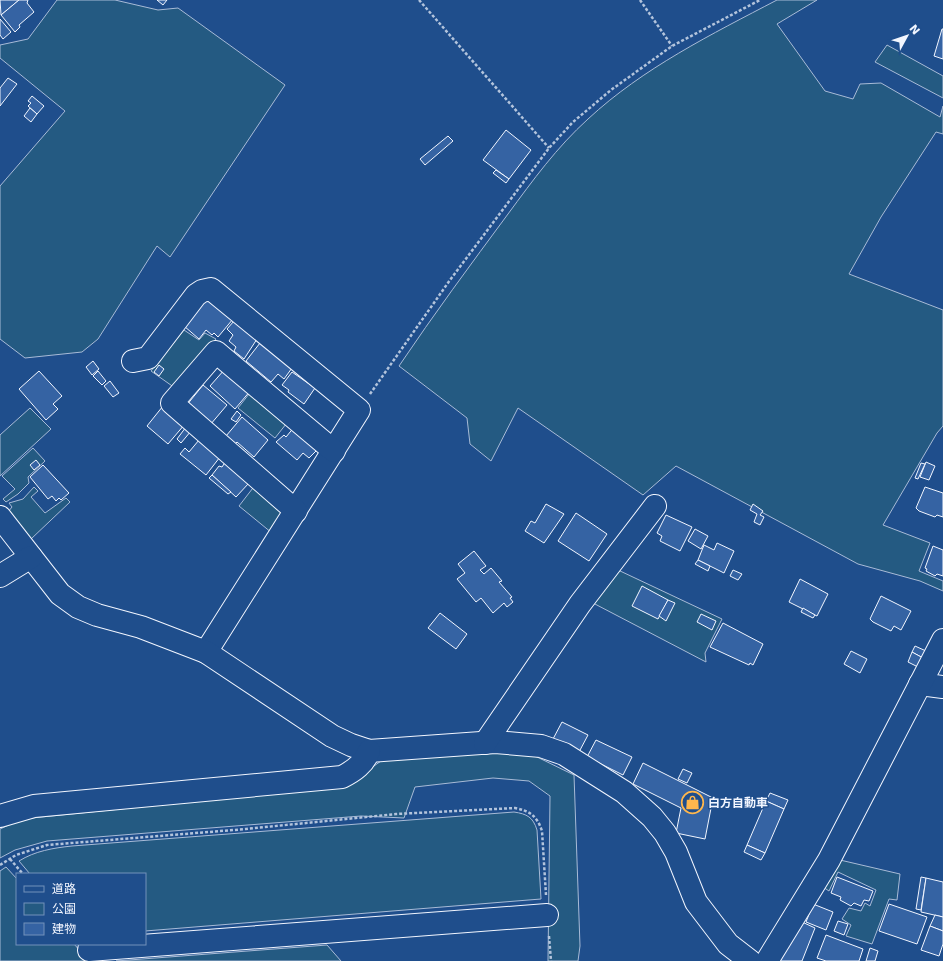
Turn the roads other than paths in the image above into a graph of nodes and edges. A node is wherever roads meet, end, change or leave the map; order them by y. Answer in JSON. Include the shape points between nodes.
{"nodes":[{"id":1,"x":132,"y":361,"type":"dead end"},
{"id":2,"x":334,"y":451,"type":"junction"},
{"id":3,"x":655,"y":506,"type":"dead end"},
{"id":4,"x":296,"y":511,"type":"junction"},
{"id":5,"x":0,"y":517,"type":"edge"},
{"id":6,"x":31,"y":557,"type":"junction"},
{"id":7,"x":0,"y":576,"type":"edge"},
{"id":8,"x":943,"y":640,"type":"edge"},
{"id":9,"x":206,"y":652,"type":"junction"},
{"id":10,"x":920,"y":684,"type":"junction"},
{"id":11,"x":943,"y":687,"type":"edge"},
{"id":12,"x":485,"y":743,"type":"junction"},
{"id":13,"x":370,"y":751,"type":"junction"},
{"id":14,"x":0,"y":816,"type":"edge"},
{"id":15,"x":547,"y":915,"type":"road end"},
{"id":16,"x":89,"y":950,"type":"dead end"},
{"id":17,"x":750,"y":961,"type":"edge"},
{"id":18,"x":767,"y":961,"type":"edge"}],
"edges":[{"from":1,"to":2,"type":"street","via":[[148,358],[196,295],[212,289],[359,410]]},
{"from":2,"to":4,"type":"street"},
{"from":2,"to":4,"type":"street","via":[[216,352],[172,403]]},
{"from":3,"to":12,"type":"street","via":[[580,604]]},
{"from":4,"to":9,"type":"street"},
{"from":5,"to":6,"type":"street"},
{"from":6,"to":7,"type":"street"},
{"from":6,"to":9,"type":"street","via":[[60,594],[78,607],[141,627]]},
{"from":8,"to":10,"type":"street"},
{"from":9,"to":13,"type":"street","via":[[332,736]]},
{"from":10,"to":11,"type":"street"},
{"from":10,"to":18,"type":"street","via":[[829,860]]},
{"from":12,"to":13,"type":"street"},
{"from":12,"to":17,"type":"street","via":[[541,746],[564,754],[624,792],[652,817],[665,833],[676,852],[696,902],[713,926],[728,944]]},
{"from":13,"to":14,"type":"street","via":[[360,765],[342,777],[34,806]]},
{"from":15,"to":16,"type":"street"}]}
